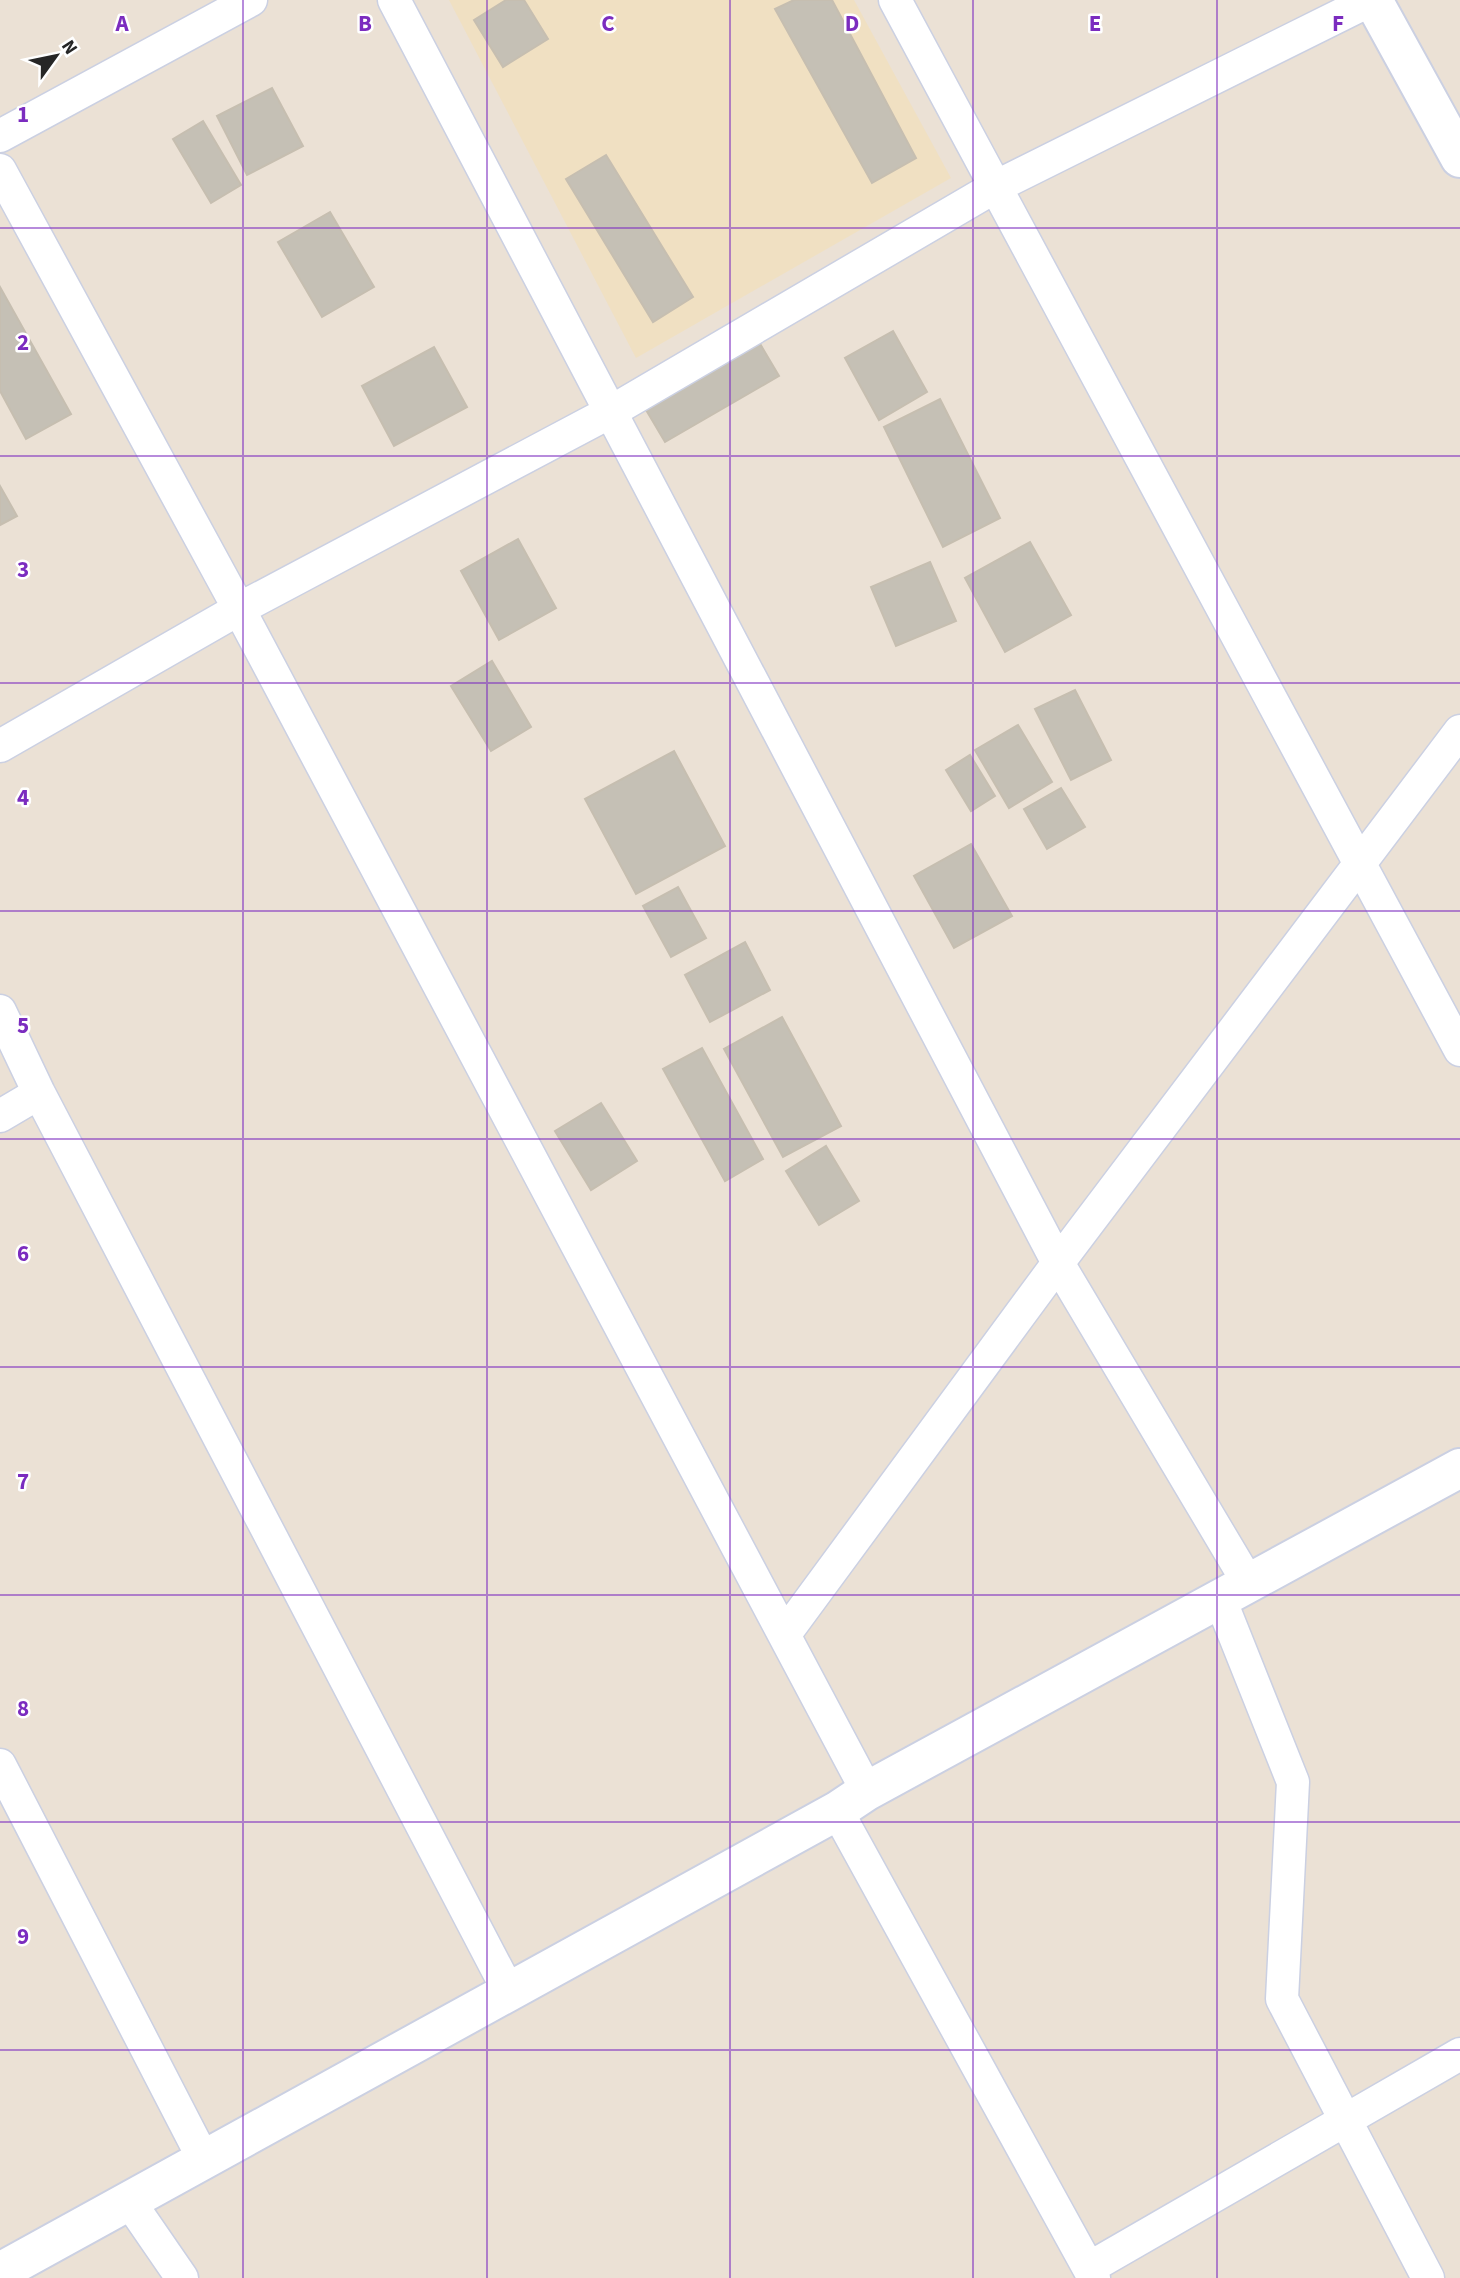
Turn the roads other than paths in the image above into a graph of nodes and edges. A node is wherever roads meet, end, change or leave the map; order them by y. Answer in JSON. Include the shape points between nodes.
{"nodes":[{"id":1,"x":251,"y":0,"type":"edge"},
{"id":2,"x":394,"y":0,"type":"edge"},
{"id":3,"x":895,"y":0,"type":"edge"},
{"id":4,"x":1372,"y":0,"type":"edge"},
{"id":5,"x":0,"y":136,"type":"edge"},
{"id":6,"x":1460,"y":158,"type":"edge"},
{"id":7,"x":0,"y":170,"type":"edge"},
{"id":8,"x":995,"y":187,"type":"junction"},
{"id":9,"x":612,"y":411,"type":"junction"},
{"id":10,"x":239,"y":609,"type":"junction"},
{"id":11,"x":1460,"y":731,"type":"edge"},
{"id":12,"x":0,"y":746,"type":"edge"},
{"id":13,"x":1360,"y":866,"type":"junction"},
{"id":14,"x":0,"y":1011,"type":"edge"},
{"id":15,"x":1460,"y":1050,"type":"edge"},
{"id":16,"x":39,"y":1093,"type":"junction"},
{"id":17,"x":0,"y":1116,"type":"edge"},
{"id":18,"x":1058,"y":1263,"type":"junction"},
{"id":19,"x":1460,"y":1468,"type":"edge"},
{"id":20,"x":1235,"y":1592,"type":"junction"},
{"id":21,"x":785,"y":1634,"type":"junction"},
{"id":22,"x":0,"y":1765,"type":"edge"},
{"id":23,"x":852,"y":1801,"type":"junction"},
{"id":24,"x":509,"y":1992,"type":"junction"},
{"id":25,"x":1460,"y":2054,"type":"edge"},
{"id":26,"x":1346,"y":2120,"type":"junction"},
{"id":27,"x":204,"y":2160,"type":"junction"},
{"id":28,"x":129,"y":2201,"type":"junction"},
{"id":29,"x":0,"y":2272,"type":"edge"},
{"id":30,"x":1091,"y":2273,"type":"edge"},
{"id":31,"x":182,"y":2278,"type":"edge"},
{"id":32,"x":1428,"y":2278,"type":"edge"}],
"edges":[{"from":1,"to":5,"type":"street"},
{"from":2,"to":9,"type":"street"},
{"from":3,"to":8,"type":"street"},
{"from":4,"to":6,"type":"street"},
{"from":4,"to":8,"type":"street"},
{"from":7,"to":10,"type":"street"},
{"from":8,"to":9,"type":"street"},
{"from":8,"to":13,"type":"street"},
{"from":9,"to":10,"type":"street"},
{"from":9,"to":18,"type":"street"},
{"from":10,"to":12,"type":"street"},
{"from":10,"to":21,"type":"street"},
{"from":11,"to":13,"type":"street"},
{"from":13,"to":15,"type":"street"},
{"from":13,"to":18,"type":"street"},
{"from":14,"to":16,"type":"street"},
{"from":16,"to":17,"type":"street"},
{"from":16,"to":24,"type":"street"},
{"from":18,"to":20,"type":"street"},
{"from":18,"to":21,"type":"street"},
{"from":19,"to":20,"type":"street"},
{"from":20,"to":23,"type":"street"},
{"from":20,"to":26,"type":"street","via":[[1293,1782],[1282,1999]]},
{"from":21,"to":23,"type":"street"},
{"from":22,"to":27,"type":"street"},
{"from":23,"to":24,"type":"street"},
{"from":23,"to":30,"type":"street"},
{"from":24,"to":27,"type":"street"},
{"from":25,"to":26,"type":"street"},
{"from":26,"to":30,"type":"street"},
{"from":26,"to":32,"type":"street"},
{"from":27,"to":28,"type":"street"},
{"from":28,"to":29,"type":"street"},
{"from":28,"to":31,"type":"street"}]}
